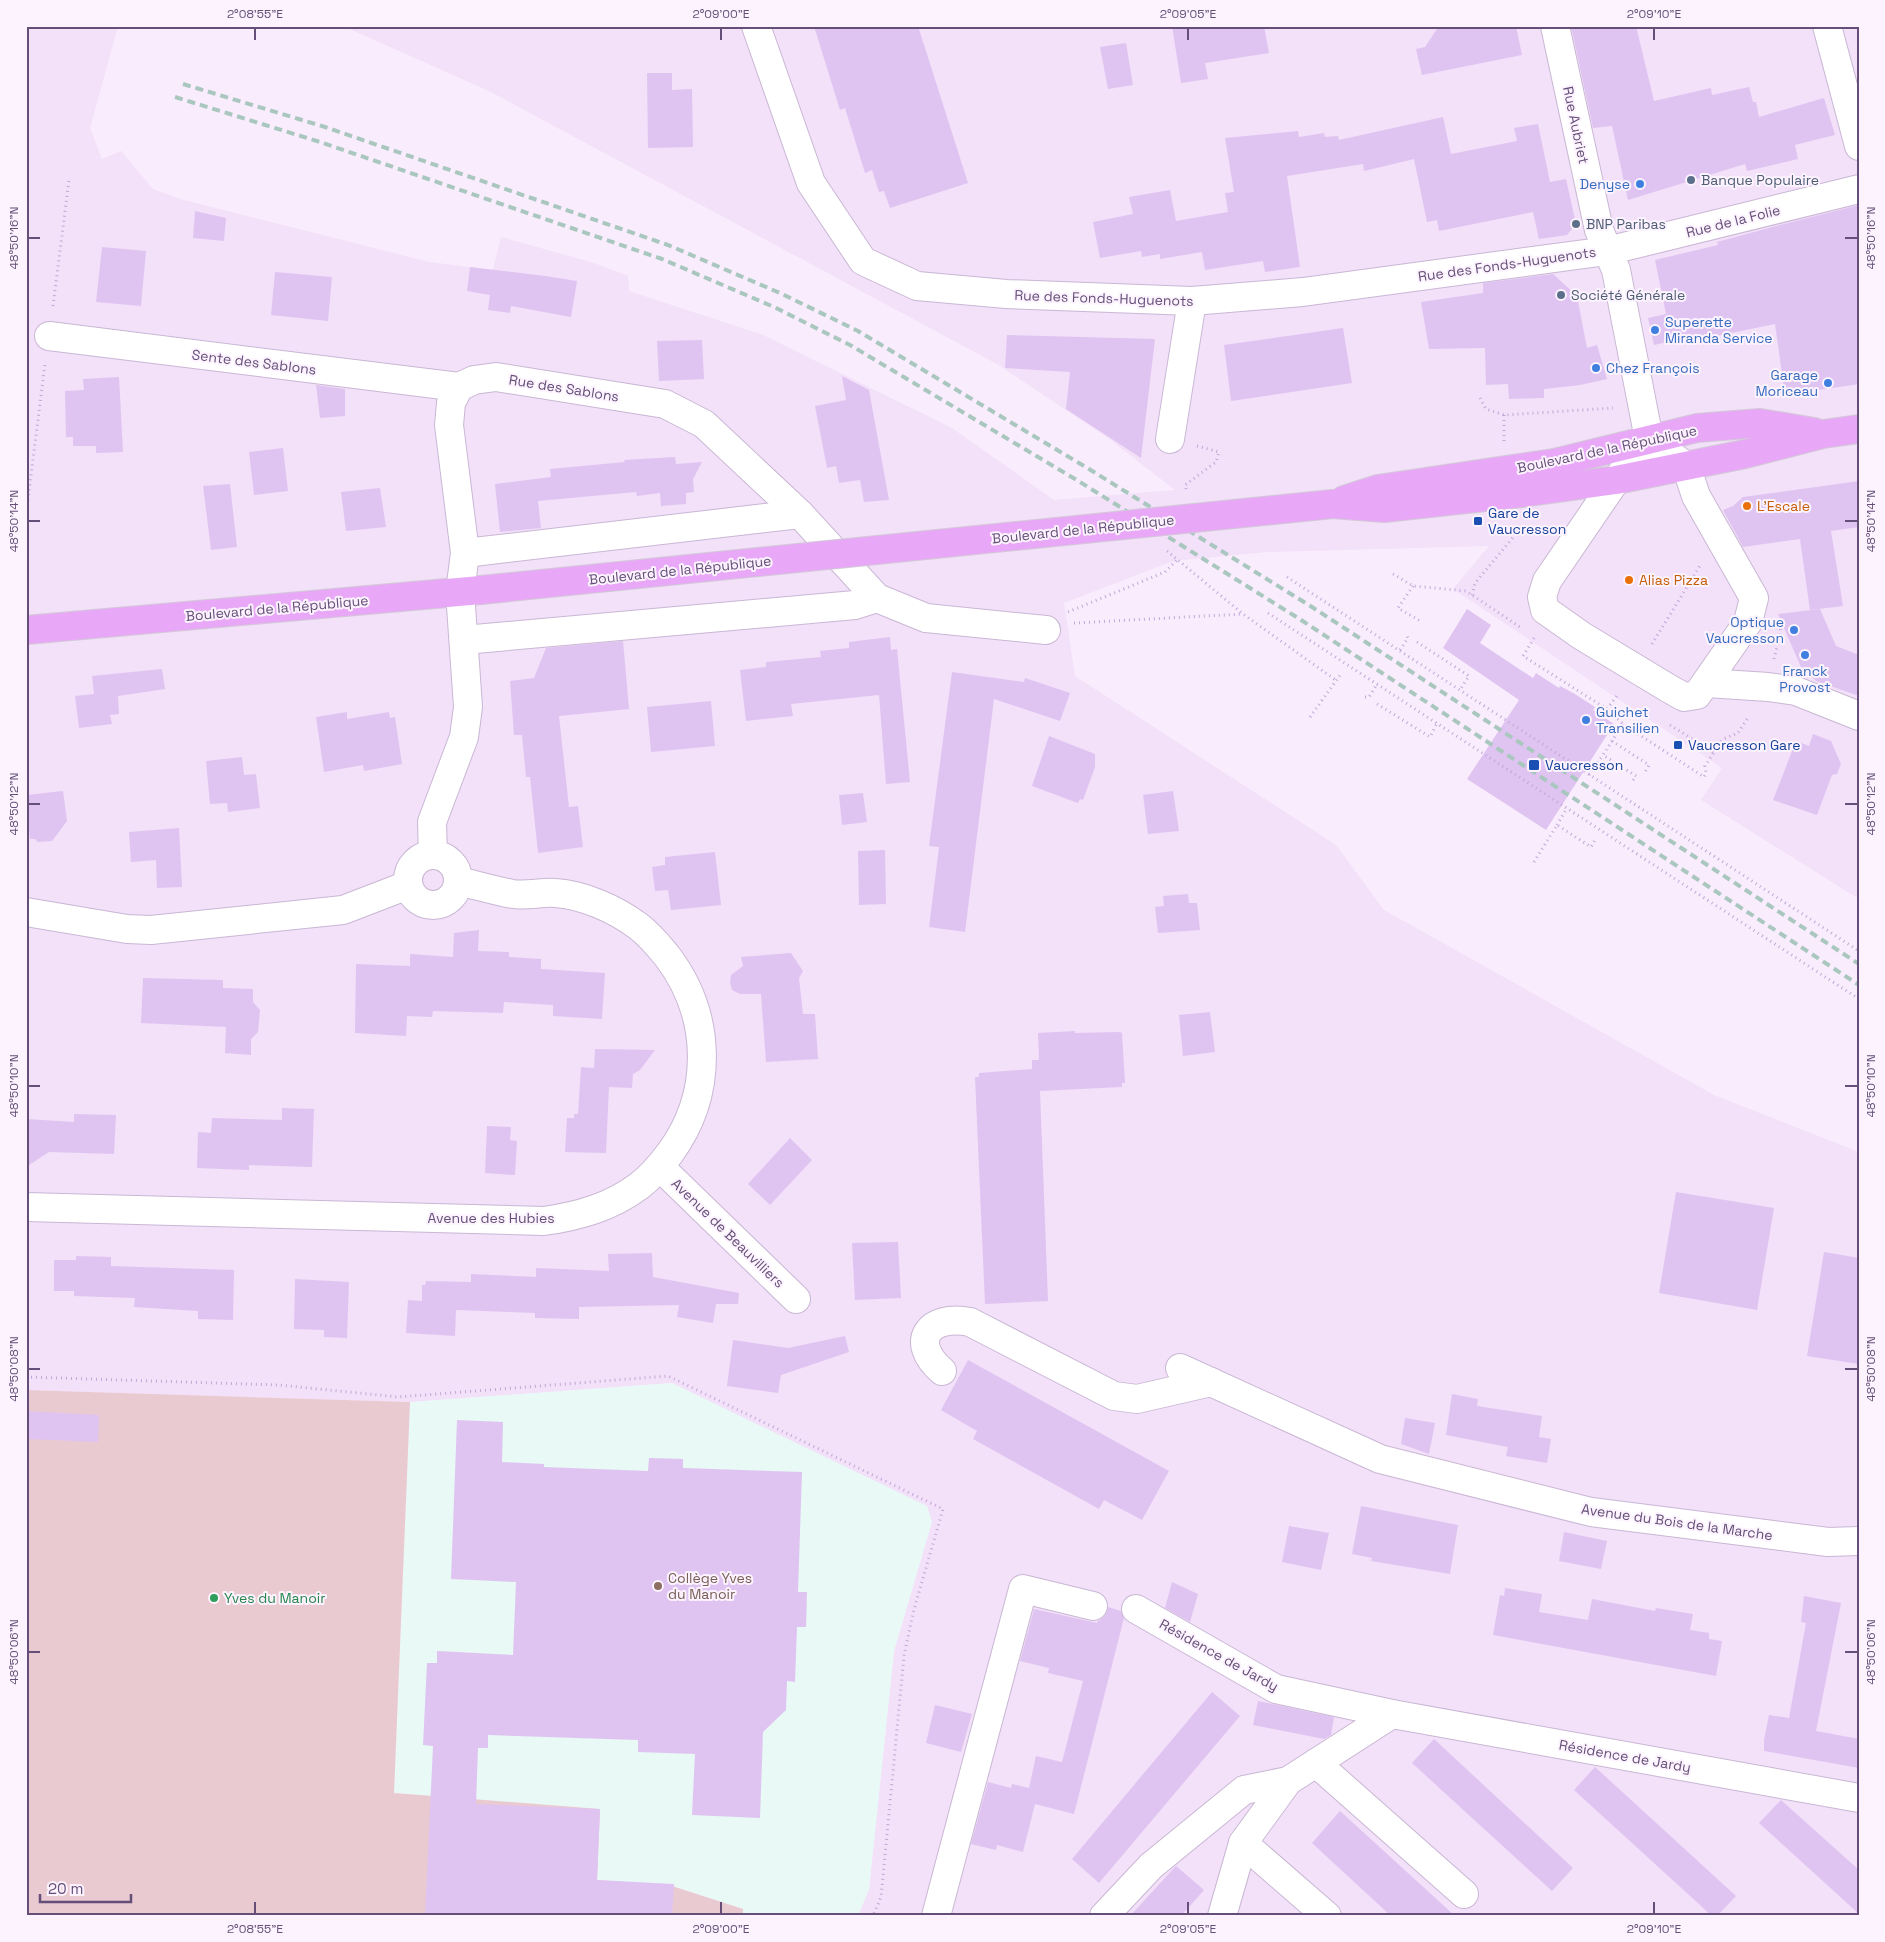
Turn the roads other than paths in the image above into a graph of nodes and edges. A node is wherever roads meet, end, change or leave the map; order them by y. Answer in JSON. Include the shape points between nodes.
{"nodes":[{"id":1,"x":756,"y":26,"type":"edge"},
{"id":2,"x":1555,"y":26,"type":"edge"},
{"id":3,"x":1827,"y":26,"type":"edge"},
{"id":4,"x":1859,"y":146,"type":"edge"},
{"id":5,"x":1859,"y":189,"type":"edge"},
{"id":6,"x":1607,"y":251,"type":"junction"},
{"id":7,"x":1192,"y":302,"type":"junction"},
{"id":8,"x":49,"y":336,"type":"dead end"},
{"id":9,"x":459,"y":387,"type":"junction"},
{"id":10,"x":1859,"y":429,"type":"edge"},
{"id":11,"x":1823,"y":434,"type":"junction"},
{"id":12,"x":1170,"y":439,"type":"road end"},
{"id":13,"x":1649,"y":439,"type":"junction"},
{"id":14,"x":1686,"y":466,"type":"junction"},
{"id":15,"x":1616,"y":480,"type":"junction"},
{"id":16,"x":1333,"y":504,"type":"junction"},
{"id":17,"x":800,"y":514,"type":"junction"},
{"id":18,"x":465,"y":553,"type":"junction"},
{"id":19,"x":471,"y":591,"type":"junction"},
{"id":20,"x":878,"y":598,"type":"junction"},
{"id":21,"x":1054,"y":622,"type":"road end"},
{"id":22,"x":26,"y":630,"type":"edge"},
{"id":23,"x":464,"y":640,"type":"junction"},
{"id":24,"x":1707,"y":683,"type":"junction"},
{"id":25,"x":1859,"y":716,"type":"edge"},
{"id":26,"x":433,"y":856,"type":"junction"},
{"id":27,"x":458,"y":881,"type":"junction"},
{"id":28,"x":408,"y":885,"type":"junction"},
{"id":29,"x":26,"y":912,"type":"edge"},
{"id":30,"x":660,"y":1167,"type":"junction"},
{"id":31,"x":26,"y":1208,"type":"edge"},
{"id":32,"x":796,"y":1299,"type":"dead end"},
{"id":33,"x":1180,"y":1368,"type":"dead end"},
{"id":34,"x":942,"y":1371,"type":"dead end"},
{"id":35,"x":1211,"y":1382,"type":"junction"},
{"id":36,"x":1859,"y":1541,"type":"edge"},
{"id":37,"x":1093,"y":1606,"type":"dead end"},
{"id":38,"x":1136,"y":1609,"type":"dead end"},
{"id":39,"x":1392,"y":1714,"type":"junction"},
{"id":40,"x":1316,"y":1763,"type":"junction"},
{"id":41,"x":1288,"y":1781,"type":"junction"},
{"id":42,"x":1859,"y":1798,"type":"edge"},
{"id":43,"x":1243,"y":1843,"type":"junction"},
{"id":44,"x":1464,"y":1894,"type":"dead end"},
{"id":45,"x":936,"y":1916,"type":"edge"},
{"id":46,"x":1104,"y":1916,"type":"edge"},
{"id":47,"x":1222,"y":1916,"type":"edge"},
{"id":48,"x":1327,"y":1916,"type":"edge"}],
"edges":[{"from":1,"to":7,"type":"street","name":"Rue des Fonds-Huguenots","via":[[811,183],[863,261],[917,286],[1006,294]]},
{"from":2,"to":6,"type":"street","name":"Rue Aubriet","via":[[1599,230]]},
{"from":3,"to":4,"type":"street"},
{"from":5,"to":6,"type":"street","name":"Rue de la Folie"},
{"from":6,"to":7,"type":"street","name":"Rue des Fonds-Huguenots","via":[[1303,292]]},
{"from":6,"to":13,"type":"street","name":"Rue Aubriet","via":[[1616,270]]},
{"from":7,"to":12,"type":"street"},
{"from":8,"to":9,"type":"street","name":"Sente des Sablons"},
{"from":9,"to":17,"type":"street","name":"Rue des Sablons","via":[[474,380],[496,377],[665,404],[704,424]]},
{"from":9,"to":18,"type":"street","via":[[451,403],[449,425]]},
{"from":10,"to":11,"type":"main road","name":"Boulevard de la République"},
{"from":11,"to":13,"type":"main road","name":"Boulevard de la République","via":[[1760,423],[1696,428]]},
{"from":11,"to":14,"type":"main road","name":"Boulevard de la République"},
{"from":13,"to":14,"type":"street"},
{"from":13,"to":15,"type":"street"},
{"from":13,"to":16,"type":"main road","name":"Boulevard de la République","via":[[1546,465],[1378,489]]},
{"from":14,"to":15,"type":"main road","name":"Boulevard de la République"},
{"from":14,"to":24,"type":"street","via":[[1696,496],[1754,598],[1748,622]]},
{"from":15,"to":16,"type":"main road","name":"Boulevard de la République","via":[[1384,508]]},
{"from":15,"to":24,"type":"street","via":[[1547,581],[1542,596],[1545,610],[1635,670],[1684,697],[1697,695]]},
{"from":16,"to":19,"type":"main road","name":"Boulevard de la République","bridge":true},
{"from":17,"to":18,"type":"street"},
{"from":17,"to":20,"type":"street","name":"Rue des Sablons"},
{"from":18,"to":19,"type":"street"},
{"from":19,"to":22,"type":"main road","name":"Boulevard de la République"},
{"from":19,"to":23,"type":"street"},
{"from":20,"to":21,"type":"street","via":[[926,618]]},
{"from":20,"to":23,"type":"street","via":[[855,605]]},
{"from":23,"to":26,"type":"street","via":[[468,707],[464,737],[432,822]]},
{"from":24,"to":25,"type":"street","via":[[1796,691]]},
{"from":26,"to":27,"type":"street","via":[[448,860],[457,873]]},
{"from":26,"to":28,"type":"street","via":[[426,856],[414,864]]},
{"from":27,"to":28,"type":"street","via":[[452,896],[431,905],[416,899]]},
{"from":27,"to":30,"type":"street","name":"Avenue des Hubies","via":[[514,894],[556,893],[606,907],[638,926],[655,941],[679,973],[700,1025],[702,1060],[694,1107],[682,1137]]},
{"from":28,"to":29,"type":"street","via":[[342,910],[151,930]]},
{"from":30,"to":31,"type":"street","name":"Avenue des Hubies","via":[[639,1186],[608,1205],[571,1217],[544,1221]]},
{"from":30,"to":32,"type":"street","name":"Avenue de Beauvilliers"},
{"from":33,"to":35,"type":"street","name":"Avenue du Bois de la Marche"},
{"from":34,"to":35,"type":"street","via":[[926,1353],[926,1336],[941,1321],[959,1320],[970,1322],[1114,1396],[1137,1399]]},
{"from":35,"to":36,"type":"street","name":"Avenue du Bois de la Marche","via":[[1380,1459],[1591,1512],[1821,1541]]},
{"from":37,"to":45,"type":"street","via":[[1023,1589]]},
{"from":38,"to":39,"type":"street","name":"Résidence de Jardy","via":[[1276,1689]]},
{"from":39,"to":40,"type":"street"},
{"from":39,"to":42,"type":"street","name":"Résidence de Jardy"},
{"from":40,"to":41,"type":"street"},
{"from":40,"to":44,"type":"street"},
{"from":41,"to":43,"type":"street"},
{"from":41,"to":46,"type":"street","via":[[1244,1790],[1151,1866]]},
{"from":43,"to":47,"type":"street"},
{"from":43,"to":48,"type":"street"}]}
